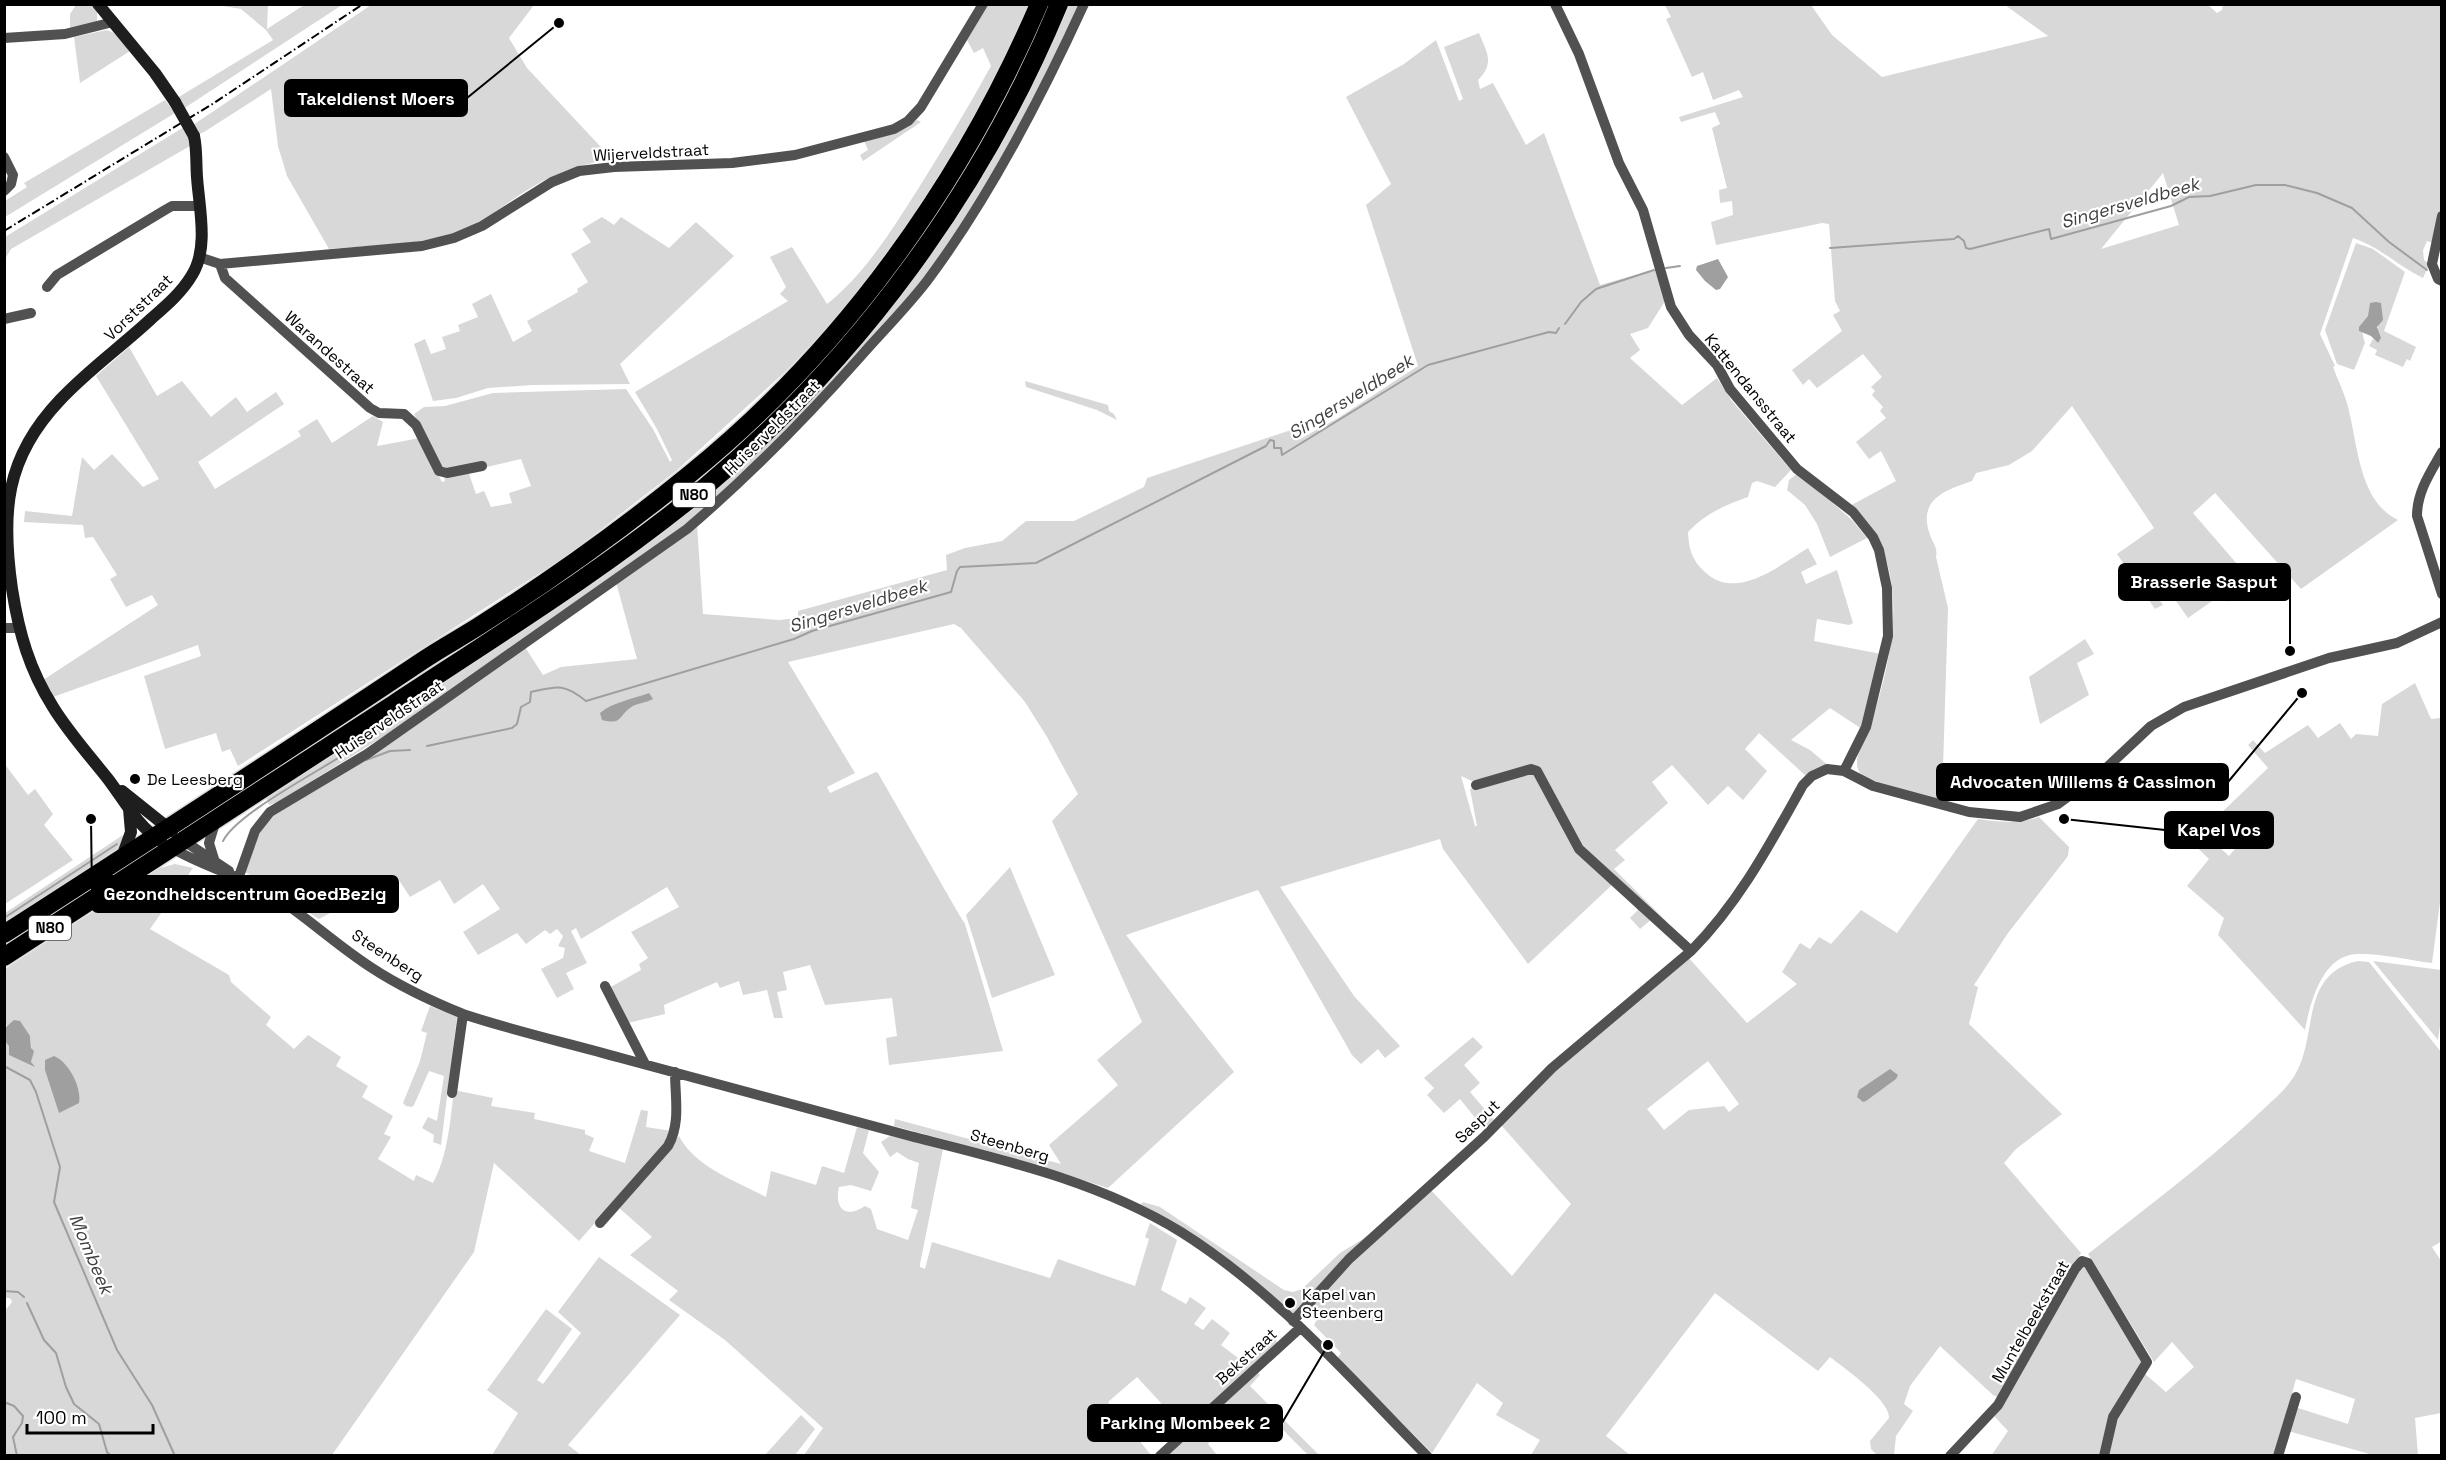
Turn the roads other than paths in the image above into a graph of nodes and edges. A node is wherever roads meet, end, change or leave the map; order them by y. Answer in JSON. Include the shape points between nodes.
{"nodes":[{"id":1,"x":98,"y":4,"type":"edge"},
{"id":2,"x":983,"y":4,"type":"edge"},
{"id":3,"x":1039,"y":4,"type":"edge"},
{"id":4,"x":1059,"y":4,"type":"edge"},
{"id":5,"x":1084,"y":4,"type":"edge"},
{"id":6,"x":1555,"y":4,"type":"edge"},
{"id":7,"x":113,"y":22,"type":"junction"},
{"id":8,"x":4,"y":38,"type":"edge"},
{"id":9,"x":4,"y":157,"type":"edge"},
{"id":10,"x":4,"y":191,"type":"edge"},
{"id":11,"x":199,"y":206,"type":"junction"},
{"id":12,"x":2442,"y":216,"type":"edge"},
{"id":13,"x":199,"y":257,"type":"junction"},
{"id":14,"x":220,"y":264,"type":"junction"},
{"id":15,"x":2442,"y":281,"type":"edge"},
{"id":16,"x":47,"y":287,"type":"dead end"},
{"id":17,"x":31,"y":313,"type":"dead end"},
{"id":18,"x":4,"y":319,"type":"edge"},
{"id":19,"x":2442,"y":452,"type":"edge"},
{"id":20,"x":482,"y":466,"type":"dead end"},
{"id":21,"x":8,"y":484,"type":"edge"},
{"id":22,"x":2442,"y":594,"type":"edge"},
{"id":23,"x":2442,"y":622,"type":"edge"},
{"id":24,"x":4,"y":628,"type":"edge"},
{"id":25,"x":18,"y":628,"type":"junction"},
{"id":26,"x":1844,"y":771,"type":"junction"},
{"id":27,"x":1476,"y":785,"type":"dead end"},
{"id":28,"x":128,"y":804,"type":"junction"},
{"id":29,"x":216,"y":820,"type":"junction"},
{"id":30,"x":161,"y":833,"type":"junction"},
{"id":31,"x":178,"y":845,"type":"junction"},
{"id":32,"x":122,"y":858,"type":"junction"},
{"id":33,"x":214,"y":860,"type":"junction"},
{"id":34,"x":238,"y":879,"type":"junction"},
{"id":35,"x":4,"y":934,"type":"edge"},
{"id":36,"x":1691,"y":951,"type":"junction"},
{"id":37,"x":4,"y":957,"type":"edge"},
{"id":38,"x":605,"y":986,"type":"dead end"},
{"id":39,"x":463,"y":1014,"type":"junction"},
{"id":40,"x":645,"y":1064,"type":"junction"},
{"id":41,"x":675,"y":1072,"type":"junction"},
{"id":42,"x":452,"y":1093,"type":"dead end"},
{"id":43,"x":600,"y":1223,"type":"dead end"},
{"id":44,"x":1297,"y":1324,"type":"junction"},
{"id":45,"x":2296,"y":1397,"type":"dead end"},
{"id":46,"x":1160,"y":1455,"type":"edge"},
{"id":47,"x":1427,"y":1455,"type":"edge"},
{"id":48,"x":1950,"y":1455,"type":"edge"},
{"id":49,"x":2104,"y":1455,"type":"edge"},
{"id":50,"x":2278,"y":1455,"type":"edge"}],
"edges":[{"from":1,"to":7,"type":"street","name":"Vorststraat"},
{"from":2,"to":14,"type":"street","name":"Wijerveldstraat","via":[[921,107],[894,129],[795,155],[579,171],[552,182],[482,226],[422,246]]},
{"from":3,"to":30,"type":"highway","number":"N80","via":[[977,131],[926,213],[832,337],[775,398],[693,472],[555,576]]},
{"from":4,"to":29,"type":"highway","number":"N80","via":[[997,136],[944,220],[847,347],[789,409],[706,486],[640,538],[566,591]]},
{"from":5,"to":34,"type":"street","name":"Huiserveldstraat","via":[[992,181],[927,280],[792,431],[687,529],[367,754],[270,812],[255,831]]},
{"from":6,"to":26,"type":"street","name":"Kattendansstraat","via":[[1642,210],[1678,320],[1797,468],[1853,512],[1879,550],[1887,588],[1888,636],[1866,727]]},
{"from":7,"to":8,"type":"street","via":[[65,34]]},
{"from":7,"to":11,"type":"street","name":"Vorststraat","bridge":true,"via":[[155,73],[194,136]]},
{"from":9,"to":10,"type":"street","via":[[13,176]]},
{"from":11,"to":13,"type":"street","name":"Vorststraat"},
{"from":11,"to":16,"type":"street","via":[[172,206],[57,275]]},
{"from":12,"to":15,"type":"street","via":[[2432,264]]},
{"from":13,"to":14,"type":"street","name":"Wijerveldstraat"},
{"from":13,"to":21,"type":"street","name":"Vorststraat","via":[[193,274],[175,298],[49,412],[33,433]]},
{"from":14,"to":20,"type":"street","name":"Warandestraat","via":[[225,278],[370,408],[379,413],[404,414],[410,419],[439,471]]},
{"from":17,"to":18,"type":"street"},
{"from":19,"to":22,"type":"street","via":[[2417,504],[2417,516]]},
{"from":21,"to":25,"type":"street","name":"Vorststraat","via":[[6,536]]},
{"from":23,"to":26,"type":"street","via":[[2397,644],[2329,658],[2184,707],[2151,726],[2071,795],[2046,810],[2020,817],[1969,813],[1873,786]]},
{"from":24,"to":25,"type":"street"},
{"from":25,"to":28,"type":"street","name":"Steenberg","via":[[33,673],[70,734]]},
{"from":26,"to":36,"type":"street","name":"Sasput","via":[[1827,769],[1803,785],[1753,875]]},
{"from":27,"to":36,"type":"street","via":[[1531,769],[1537,771],[1579,849]]},
{"from":28,"to":30,"type":"street","name":"Steenberg"},
{"from":28,"to":32,"type":"street","via":[[131,832]]},
{"from":29,"to":31,"type":"highway","number":"N80"},
{"from":29,"to":33,"type":"street","via":[[209,843]]},
{"from":30,"to":31,"type":"street","name":"Steenberg"},
{"from":30,"to":32,"type":"highway","number":"N80"},
{"from":31,"to":33,"type":"street","name":"Steenberg"},
{"from":31,"to":34,"type":"street","name":"Steenberg","via":[[194,862]]},
{"from":31,"to":37,"type":"highway","number":"N80"},
{"from":32,"to":35,"type":"highway","number":"N80"},
{"from":33,"to":34,"type":"street","name":"Steenberg"},
{"from":34,"to":39,"type":"street","name":"Steenberg","via":[[276,897],[400,986]]},
{"from":36,"to":44,"type":"street","name":"Sasput","via":[[1552,1068],[1484,1137],[1349,1259]]},
{"from":38,"to":40,"type":"street"},
{"from":39,"to":40,"type":"street","name":"Steenberg"},
{"from":39,"to":42,"type":"street"},
{"from":40,"to":41,"type":"street","name":"Steenberg"},
{"from":41,"to":43,"type":"street","via":[[674,1136]]},
{"from":41,"to":44,"type":"street","name":"Steenberg","via":[[1006,1159],[1082,1183],[1182,1233],[1263,1293]]},
{"from":44,"to":46,"type":"street","name":"Bekstraat"},
{"from":44,"to":47,"type":"street"},
{"from":45,"to":50,"type":"street"},
{"from":48,"to":49,"type":"street","name":"Muntelbeekstraat","via":[[1998,1406],[2082,1262],[2088,1263],[2147,1362],[2113,1417]]}]}
